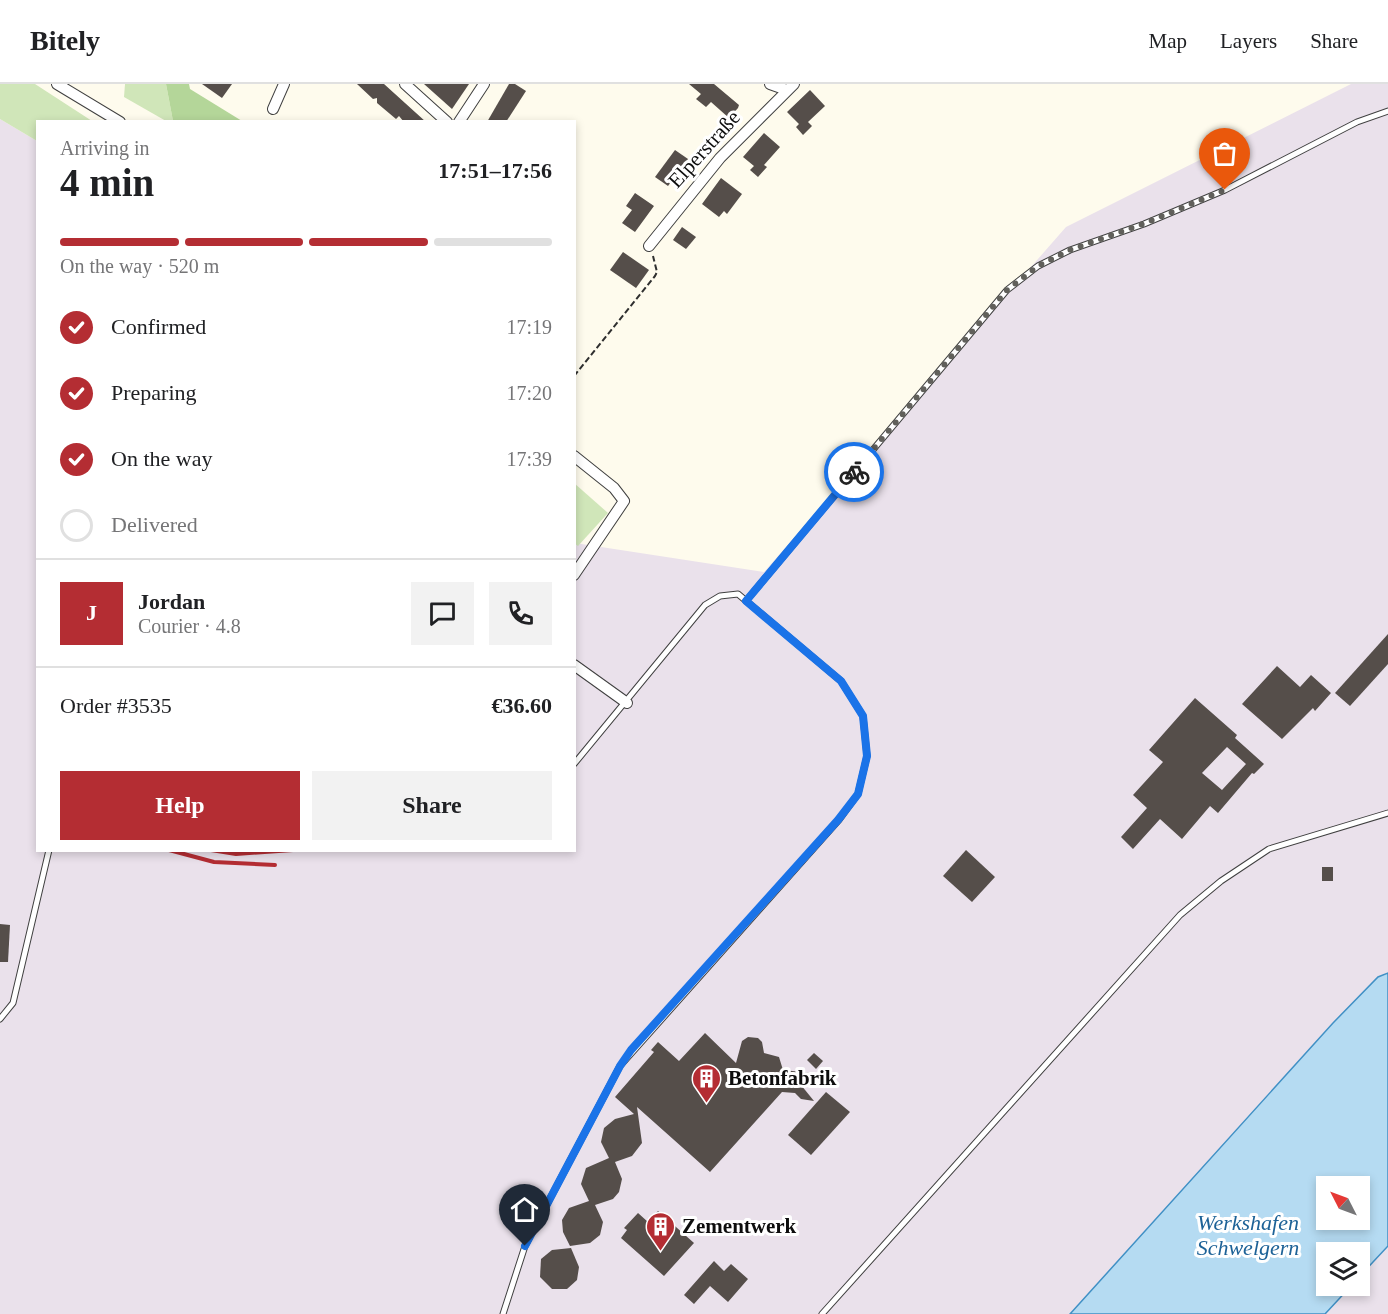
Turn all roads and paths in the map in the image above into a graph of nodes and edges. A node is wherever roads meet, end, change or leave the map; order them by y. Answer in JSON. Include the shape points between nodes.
{"nodes":[{"id":1,"x":57,"y":84,"type":"edge"},
{"id":2,"x":284,"y":84,"type":"edge"},
{"id":3,"x":405,"y":84,"type":"edge"},
{"id":4,"x":483,"y":84,"type":"edge"},
{"id":5,"x":770,"y":84,"type":"edge"},
{"id":6,"x":791,"y":87,"type":"edge"},
{"id":7,"x":273,"y":110,"type":"dead end"},
{"id":8,"x":1388,"y":111,"type":"edge"},
{"id":9,"x":117,"y":120,"type":"edge"},
{"id":10,"x":445,"y":120,"type":"edge"},
{"id":11,"x":460,"y":120,"type":"edge"},
{"id":12,"x":649,"y":246,"type":"joint"},
{"id":13,"x":576,"y":374,"type":"edge"},
{"id":14,"x":576,"y":458,"type":"edge"},
{"id":15,"x":576,"y":572,"type":"edge"},
{"id":16,"x":746,"y":601,"type":"junction"},
{"id":17,"x":576,"y":666,"type":"edge"},
{"id":18,"x":627,"y":703,"type":"junction"},
{"id":19,"x":576,"y":762,"type":"edge"},
{"id":20,"x":1388,"y":813,"type":"edge"},
{"id":21,"x":49,"y":852,"type":"edge"},
{"id":22,"x":0,"y":1019,"type":"edge"},
{"id":23,"x":503,"y":1314,"type":"edge"},
{"id":24,"x":822,"y":1314,"type":"edge"}],
"edges":[{"from":1,"to":9,"type":"street"},
{"from":2,"to":7,"type":"street"},
{"from":3,"to":10,"type":"street"},
{"from":4,"to":11,"type":"street"},
{"from":5,"to":6,"type":"street"},
{"from":6,"to":12,"type":"street","name":"Elperstraße","via":[[720,158]]},
{"from":8,"to":16,"type":"lane","via":[[1358,122],[1225,190],[1038,266],[1007,290]]},
{"from":12,"to":13,"type":"path","via":[[656,263],[655,276]]},
{"from":14,"to":15,"type":"street","via":[[624,501]]},
{"from":16,"to":18,"type":"lane","via":[[738,594],[720,596],[705,605]]},
{"from":16,"to":23,"type":"lane","via":[[841,681],[863,716],[867,756],[858,794],[620,1066],[525,1246]]},
{"from":17,"to":18,"type":"street"},
{"from":18,"to":19,"type":"lane"},
{"from":20,"to":24,"type":"lane","via":[[1269,849],[1180,915]]},
{"from":21,"to":22,"type":"lane","via":[[13,1003]]}]}
